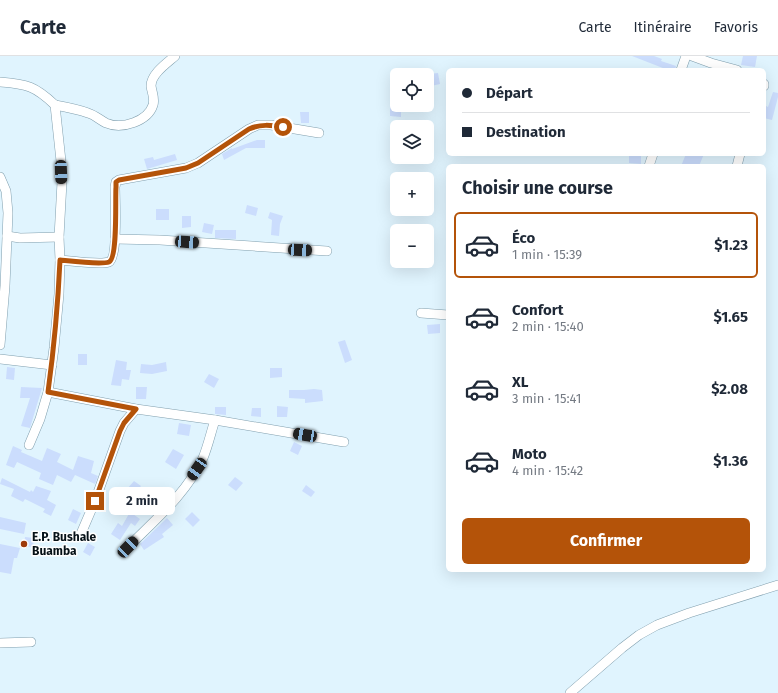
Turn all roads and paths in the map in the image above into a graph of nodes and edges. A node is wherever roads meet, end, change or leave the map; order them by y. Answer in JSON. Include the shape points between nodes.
{"nodes":[{"id":1,"x":175,"y":56,"type":"edge"},
{"id":2,"x":686,"y":56,"type":"edge"},
{"id":3,"x":692,"y":56,"type":"edge"},
{"id":4,"x":682,"y":68,"type":"edge"},
{"id":5,"x":730,"y":68,"type":"edge"},
{"id":6,"x":0,"y":82,"type":"edge"},
{"id":7,"x":55,"y":104,"type":"junction"},
{"id":8,"x":319,"y":133,"type":"dead end"},
{"id":9,"x":0,"y":177,"type":"edge"},
{"id":10,"x":7,"y":236,"type":"junction"},
{"id":11,"x":59,"y":237,"type":"junction"},
{"id":12,"x":115,"y":238,"type":"junction"},
{"id":13,"x":328,"y":251,"type":"dead end"},
{"id":14,"x":60,"y":260,"type":"junction"},
{"id":15,"x":421,"y":313,"type":"dead end"},
{"id":16,"x":1,"y":314,"type":"edge"},
{"id":17,"x":446,"y":315,"type":"edge"},
{"id":18,"x":0,"y":345,"type":"edge"},
{"id":19,"x":0,"y":359,"type":"edge"},
{"id":20,"x":52,"y":365,"type":"junction"},
{"id":21,"x":48,"y":392,"type":"junction"},
{"id":22,"x":136,"y":409,"type":"junction"},
{"id":23,"x":215,"y":420,"type":"junction"},
{"id":24,"x":344,"y":442,"type":"dead end"},
{"id":25,"x":29,"y":445,"type":"dead end"},
{"id":26,"x":80,"y":536,"type":"dead end"},
{"id":27,"x":128,"y":547,"type":"dead end"},
{"id":28,"x":778,"y":585,"type":"edge"},
{"id":29,"x":31,"y":642,"type":"dead end"},
{"id":30,"x":0,"y":643,"type":"edge"},
{"id":31,"x":570,"y":693,"type":"edge"}],
"edges":[{"from":1,"to":7,"type":"street","via":[[153,79],[151,86],[154,104],[150,111],[135,123],[123,126],[106,123],[92,114]]},
{"from":2,"to":4,"type":"street"},
{"from":3,"to":5,"type":"street"},
{"from":6,"to":7,"type":"street","via":[[17,83],[38,90]]},
{"from":7,"to":11,"type":"street","via":[[62,182]]},
{"from":8,"to":12,"type":"street","via":[[258,125],[186,168],[119,180],[116,182]]},
{"from":9,"to":10,"type":"street","via":[[8,201]]},
{"from":10,"to":11,"type":"street"},
{"from":10,"to":16,"type":"street"},
{"from":11,"to":14,"type":"street"},
{"from":12,"to":13,"type":"street"},
{"from":12,"to":14,"type":"street","via":[[114,254],[109,262]]},
{"from":14,"to":20,"type":"street"},
{"from":15,"to":17,"type":"street"},
{"from":16,"to":18,"type":"street"},
{"from":19,"to":20,"type":"street"},
{"from":20,"to":21,"type":"street"},
{"from":21,"to":22,"type":"street"},
{"from":21,"to":25,"type":"street"},
{"from":22,"to":23,"type":"street"},
{"from":22,"to":26,"type":"street","via":[[120,431]]},
{"from":23,"to":24,"type":"street"},
{"from":23,"to":27,"type":"street","via":[[204,457],[197,469],[174,500]]},
{"from":28,"to":31,"type":"street","via":[[657,625],[622,648]]},
{"from":29,"to":30,"type":"street"}]}
